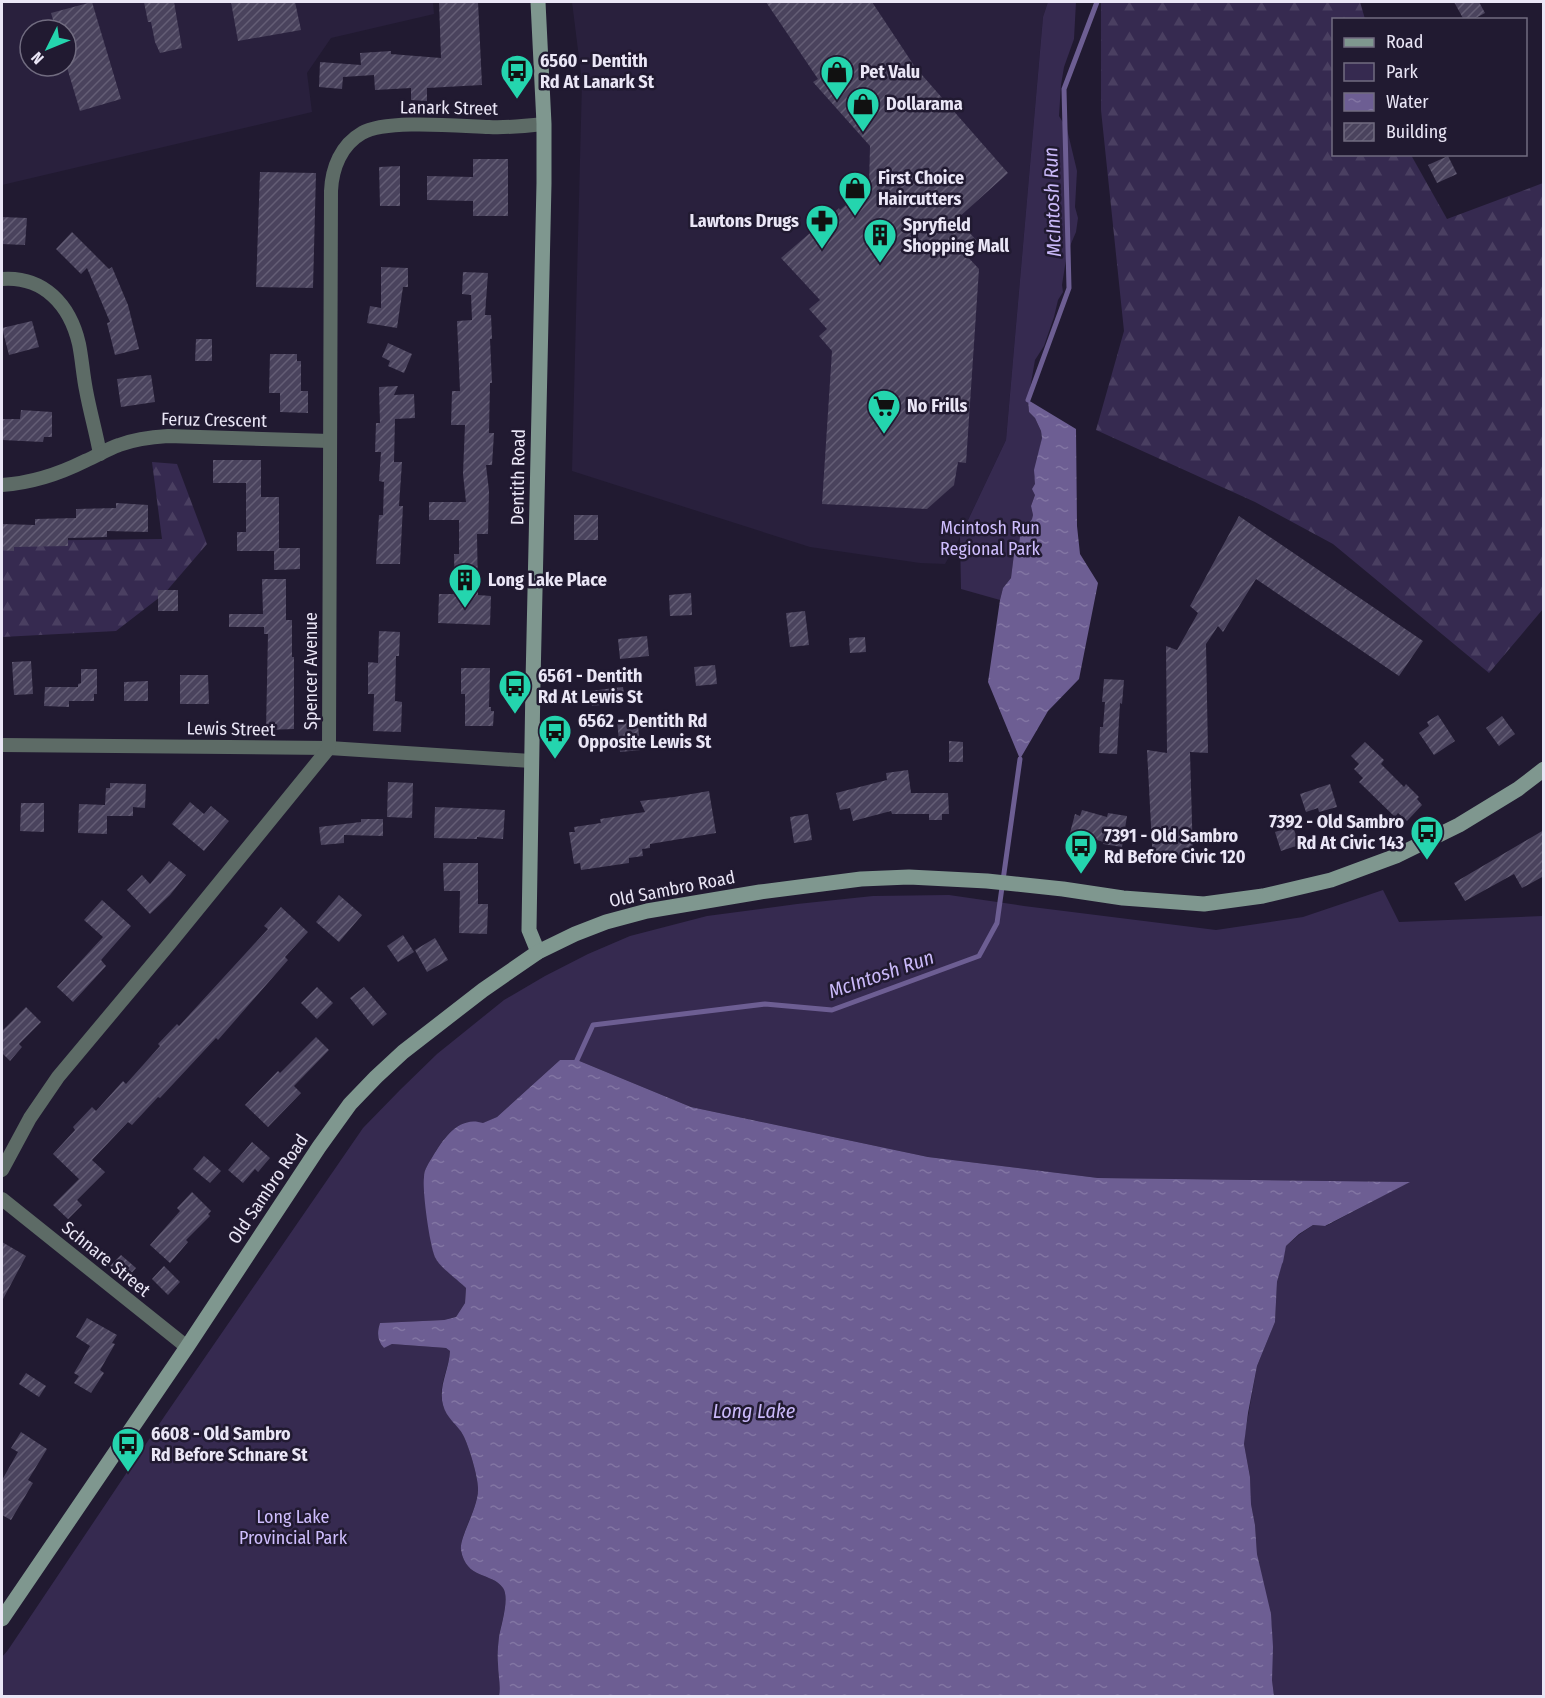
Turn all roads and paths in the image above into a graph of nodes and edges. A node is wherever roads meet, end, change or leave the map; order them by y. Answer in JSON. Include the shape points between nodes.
{"nodes":[{"id":1,"x":538,"y":2,"type":"edge"},
{"id":2,"x":544,"y":124,"type":"junction"},
{"id":3,"x":355,"y":138,"type":"joint"},
{"id":4,"x":2,"y":279,"type":"edge"},
{"id":5,"x":330,"y":441,"type":"junction"},
{"id":6,"x":100,"y":454,"type":"junction"},
{"id":7,"x":2,"y":485,"type":"edge"},
{"id":8,"x":2,"y":745,"type":"edge"},
{"id":9,"x":329,"y":748,"type":"junction"},
{"id":10,"x":531,"y":761,"type":"junction"},
{"id":11,"x":1544,"y":769,"type":"edge"},
{"id":12,"x":538,"y":952,"type":"junction"},
{"id":13,"x":2,"y":1170,"type":"edge"},
{"id":14,"x":2,"y":1199,"type":"edge"},
{"id":15,"x":187,"y":1347,"type":"junction"},
{"id":16,"x":2,"y":1620,"type":"edge"}],
"edges":[{"from":1,"to":2,"type":"main road","name":"Dentith Road"},
{"from":2,"to":3,"type":"street","name":"Lanark Street","via":[[389,125],[364,131]]},
{"from":2,"to":10,"type":"main road","name":"Dentith Road"},
{"from":3,"to":5,"type":"street","name":"Spencer Avenue","via":[[340,156],[331,183]]},
{"from":4,"to":6,"type":"street","via":[[21,279],[40,286],[60,302],[67,314],[78,342]]},
{"from":5,"to":6,"type":"street","name":"Feruz Crescent","via":[[147,437]]},
{"from":5,"to":9,"type":"street","name":"Spencer Avenue"},
{"from":6,"to":7,"type":"street","name":"Feruz Crescent","via":[[45,477]]},
{"from":8,"to":9,"type":"street","name":"Lewis Street"},
{"from":9,"to":10,"type":"street","name":"Lewis Street"},
{"from":9,"to":13,"type":"street","name":"Spencer Avenue","via":[[58,1077]]},
{"from":10,"to":12,"type":"main road","name":"Dentith Road","via":[[529,930]]},
{"from":11,"to":12,"type":"main road","name":"Old Sambro Road","via":[[1479,814],[1396,856],[1331,880],[1263,896],[1203,904],[987,880],[861,879],[646,911],[575,933]]},
{"from":12,"to":15,"type":"main road","name":"Old Sambro Road","via":[[403,1052],[350,1104]]},
{"from":14,"to":15,"type":"street","name":"Schnare Street"},
{"from":15,"to":16,"type":"main road","name":"Old Sambro Road"}]}
